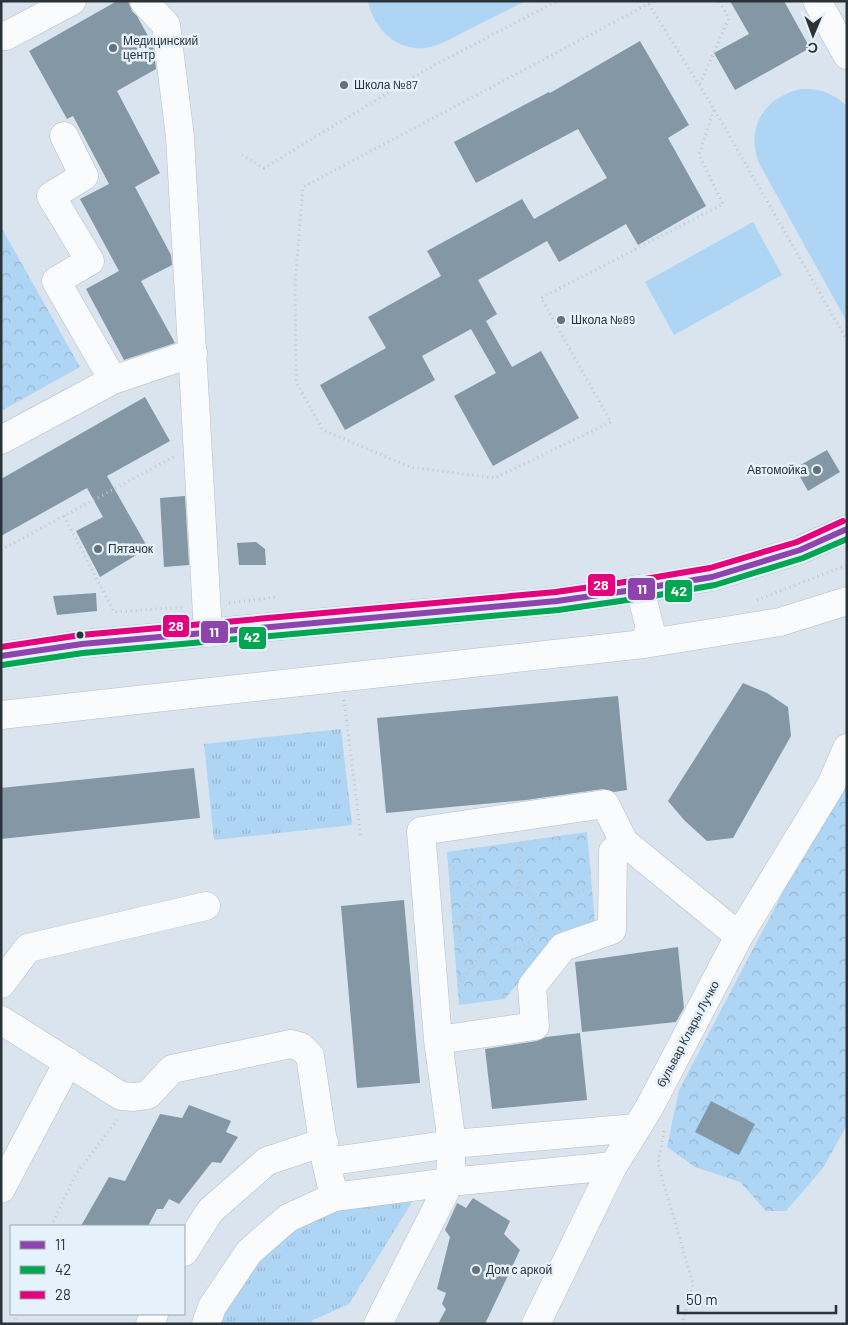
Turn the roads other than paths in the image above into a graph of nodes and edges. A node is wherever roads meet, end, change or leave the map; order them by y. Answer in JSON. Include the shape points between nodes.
{"nodes":[{"id":1,"x":72,"y":1,"type":"edge"},
{"id":2,"x":144,"y":1,"type":"edge"},
{"id":3,"x":817,"y":1,"type":"edge"},
{"id":4,"x":1,"y":35,"type":"edge"},
{"id":5,"x":847,"y":55,"type":"edge"},
{"id":6,"x":64,"y":136,"type":"dead end"},
{"id":7,"x":193,"y":353,"type":"junction"},
{"id":8,"x":113,"y":380,"type":"junction"},
{"id":9,"x":1,"y":440,"type":"edge"},
{"id":10,"x":847,"y":529,"type":"edge"},
{"id":11,"x":640,"y":589,"type":"junction"},
{"id":12,"x":847,"y":601,"type":"edge"},
{"id":13,"x":208,"y":632,"type":"junction"},
{"id":14,"x":644,"y":644,"type":"junction"},
{"id":15,"x":1,"y":656,"type":"edge"},
{"id":16,"x":1,"y":715,"type":"edge"},
{"id":17,"x":847,"y":748,"type":"edge"},
{"id":18,"x":624,"y":842,"type":"junction"},
{"id":19,"x":206,"y":906,"type":"dead end"},
{"id":20,"x":739,"y":936,"type":"junction"},
{"id":21,"x":1,"y":984,"type":"edge"},
{"id":22,"x":1,"y":1020,"type":"edge"},
{"id":23,"x":437,"y":1027,"type":"junction"},
{"id":24,"x":68,"y":1062,"type":"junction"},
{"id":25,"x":636,"y":1128,"type":"junction"},
{"id":26,"x":452,"y":1144,"type":"junction"},
{"id":27,"x":325,"y":1152,"type":"junction"},
{"id":28,"x":612,"y":1166,"type":"junction"},
{"id":29,"x":450,"y":1182,"type":"junction"},
{"id":30,"x":1,"y":1189,"type":"edge"},
{"id":31,"x":334,"y":1197,"type":"junction"},
{"id":32,"x":185,"y":1250,"type":"edge"},
{"id":33,"x":206,"y":1324,"type":"edge"},
{"id":34,"x":378,"y":1324,"type":"edge"},
{"id":35,"x":536,"y":1324,"type":"edge"}],
"edges":[{"from":1,"to":4,"type":"street","via":[[6,36]]},
{"from":2,"to":7,"type":"street","via":[[166,26],[180,137]]},
{"from":3,"to":5,"type":"street"},
{"from":6,"to":8,"type":"street","via":[[84,176],[51,196],[90,261],[56,281]]},
{"from":7,"to":8,"type":"street"},
{"from":7,"to":13,"type":"street"},
{"from":8,"to":9,"type":"street"},
{"from":10,"to":11,"type":"main road","via":[[800,550],[712,577]]},
{"from":11,"to":13,"type":"main road","via":[[557,601]]},
{"from":11,"to":14,"type":"street","via":[[650,628]]},
{"from":12,"to":14,"type":"street","via":[[780,622]]},
{"from":13,"to":15,"type":"main road","via":[[82,644]]},
{"from":14,"to":16,"type":"street"},
{"from":17,"to":20,"type":"street","name":"бульвар Клары Лучко","via":[[831,784]]},
{"from":18,"to":20,"type":"street"},
{"from":18,"to":23,"type":"street","via":[[612,851],[612,930],[563,947],[532,986],[534,1026]]},
{"from":18,"to":23,"type":"street","via":[[605,804],[421,831]]},
{"from":19,"to":21,"type":"street","via":[[28,948]]},
{"from":20,"to":25,"type":"street","name":"бульвар Клары Лучко"},
{"from":22,"to":24,"type":"street"},
{"from":23,"to":26,"type":"street"},
{"from":24,"to":27,"type":"street","via":[[121,1096],[134,1097],[148,1095],[172,1069],[291,1044],[301,1047],[310,1056]]},
{"from":24,"to":30,"type":"street"},
{"from":25,"to":26,"type":"street"},
{"from":25,"to":28,"type":"street","name":"бульвар Клары Лучко"},
{"from":26,"to":27,"type":"street"},
{"from":26,"to":29,"type":"street"},
{"from":27,"to":31,"type":"street"},
{"from":27,"to":32,"type":"street","via":[[267,1161],[210,1211]]},
{"from":28,"to":29,"type":"street"},
{"from":28,"to":35,"type":"street","name":"бульвар Клары Лучко"},
{"from":29,"to":31,"type":"street"},
{"from":29,"to":34,"type":"street"},
{"from":31,"to":33,"type":"street","via":[[288,1218],[249,1252],[212,1307]]}]}
